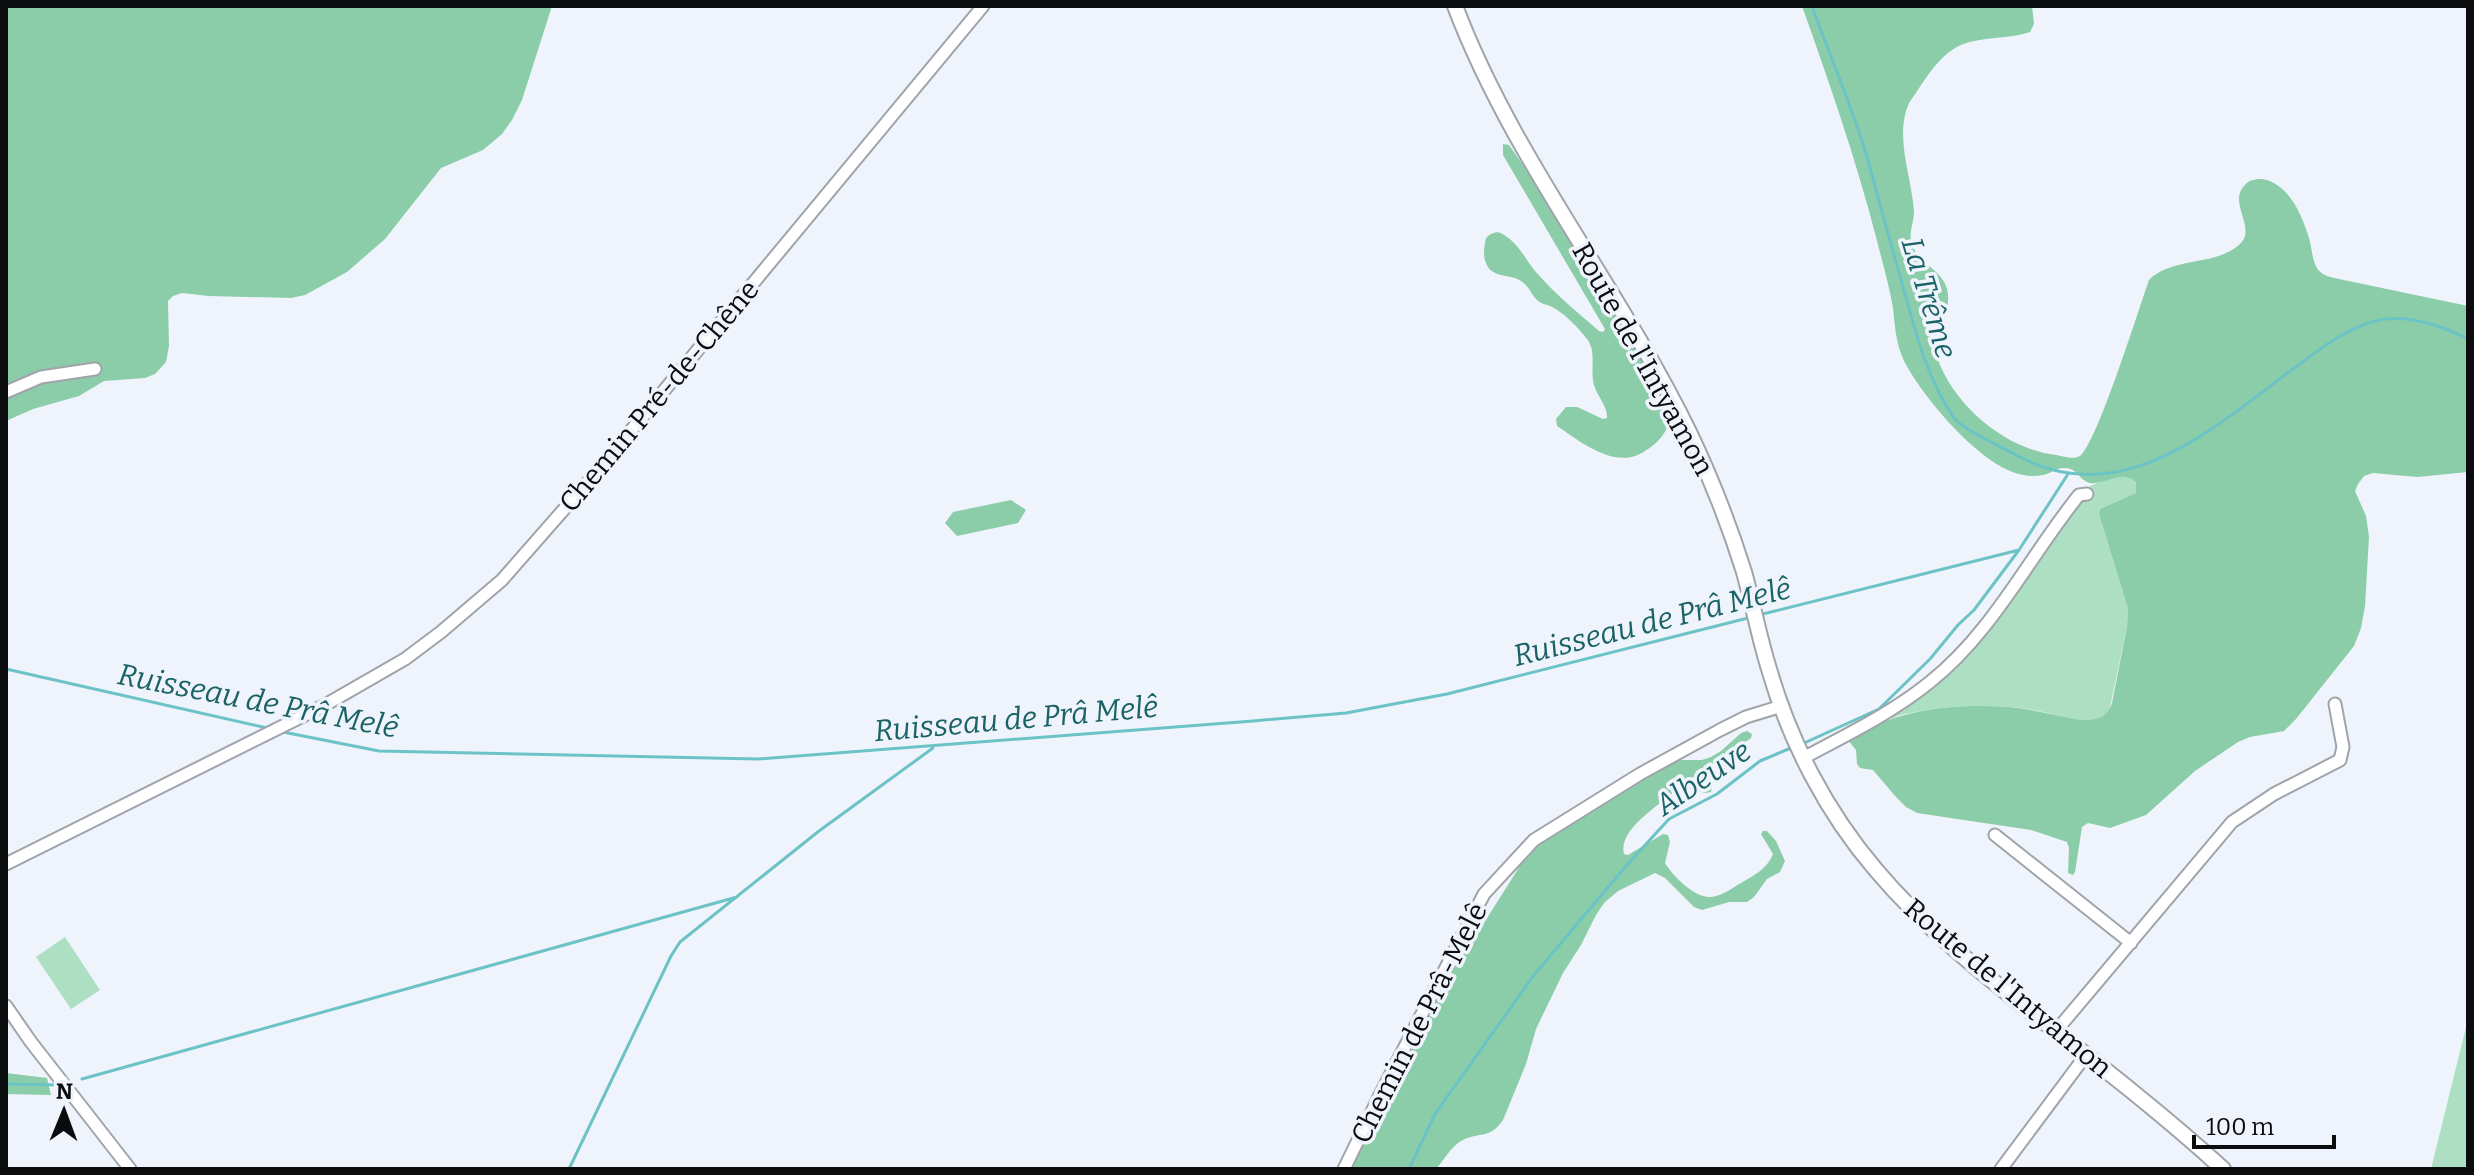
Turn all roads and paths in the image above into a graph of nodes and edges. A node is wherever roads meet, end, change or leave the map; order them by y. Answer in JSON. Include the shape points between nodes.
{"nodes":[{"id":1,"x":983,"y":6,"type":"edge"},
{"id":2,"x":1455,"y":6,"type":"edge"},
{"id":3,"x":95,"y":369,"type":"dead end"},
{"id":4,"x":6,"y":392,"type":"edge"},
{"id":5,"x":2087,"y":494,"type":"dead end"},
{"id":6,"x":2335,"y":704,"type":"dead end"},
{"id":7,"x":1782,"y":706,"type":"junction"},
{"id":8,"x":1802,"y":755,"type":"junction"},
{"id":9,"x":1995,"y":835,"type":"dead end"},
{"id":10,"x":6,"y":864,"type":"edge"},
{"id":11,"x":2131,"y":943,"type":"junction"},
{"id":12,"x":6,"y":1006,"type":"edge"},
{"id":13,"x":2056,"y":1031,"type":"junction"},
{"id":14,"x":2086,"y":1055,"type":"junction"},
{"id":15,"x":130,"y":1169,"type":"edge"},
{"id":16,"x":1344,"y":1169,"type":"edge"},
{"id":17,"x":2001,"y":1169,"type":"edge"},
{"id":18,"x":2223,"y":1169,"type":"edge"}],
"edges":[{"from":1,"to":10,"type":"street","name":"Chemin Pré-de-Chêne","via":[[502,580],[405,659],[357,688]]},
{"from":2,"to":7,"type":"main road","name":"Route de l'Intyamon","via":[[1499,106],[1687,428],[1727,522]]},
{"from":3,"to":4,"type":"street","via":[[58,373]]},
{"from":5,"to":8,"type":"street","via":[[2079,495],[2063,514],[2015,587],[1938,675],[1889,710]]},
{"from":6,"to":11,"type":"street","via":[[2343,747],[2340,760],[2232,822]]},
{"from":7,"to":8,"type":"main road","name":"Route de l'Intyamon"},
{"from":7,"to":16,"type":"street","name":"Chemin de Prâ-Melê","via":[[1720,730],[1534,840],[1484,894]]},
{"from":8,"to":13,"type":"main road","name":"Route de l'Intyamon","via":[[1845,829],[1893,890],[1962,958]]},
{"from":9,"to":11,"type":"street"},
{"from":11,"to":13,"type":"street"},
{"from":12,"to":15,"type":"street"},
{"from":13,"to":14,"type":"main road","name":"Route de l'Intyamon"},
{"from":14,"to":17,"type":"street"},
{"from":14,"to":18,"type":"main road","name":"Route de l'Intyamon"}]}
